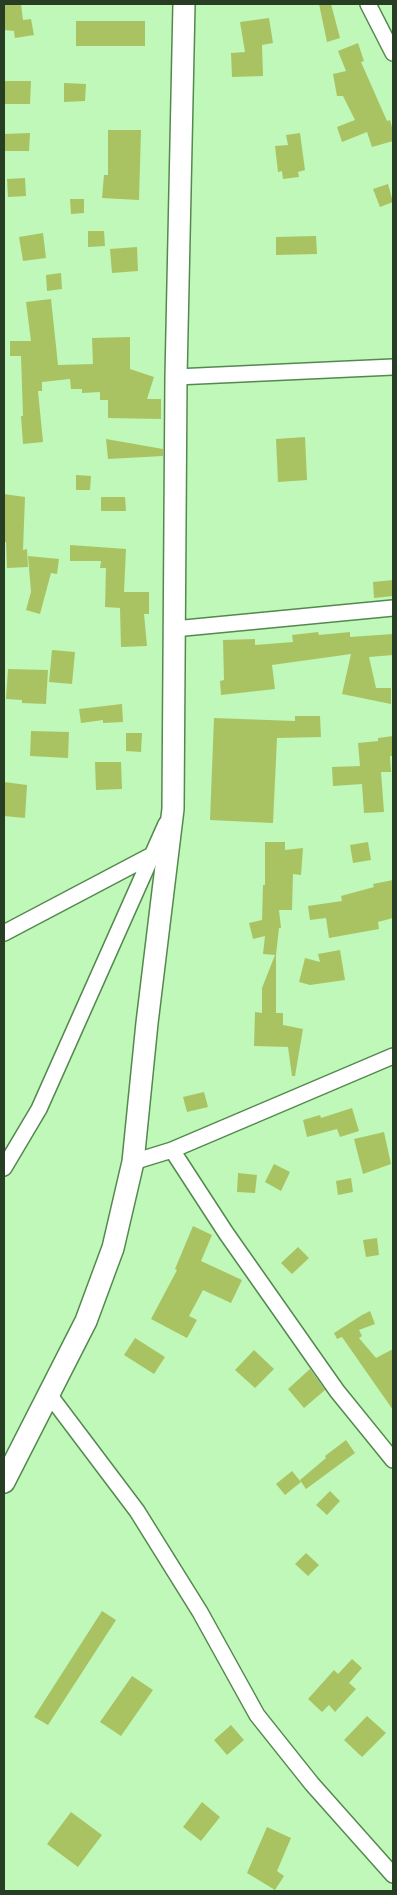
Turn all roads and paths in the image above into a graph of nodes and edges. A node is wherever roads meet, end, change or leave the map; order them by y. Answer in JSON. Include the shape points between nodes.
{"nodes":[{"id":1,"x":184,"y":4,"type":"edge"},
{"id":2,"x":368,"y":4,"type":"edge"},
{"id":3,"x":393,"y":53,"type":"edge"},
{"id":4,"x":393,"y":367,"type":"edge"},
{"id":5,"x":176,"y":377,"type":"junction"},
{"id":6,"x":393,"y":608,"type":"edge"},
{"id":7,"x":174,"y":629,"type":"junction"},
{"id":8,"x":173,"y":809,"type":"junction"},
{"id":9,"x":152,"y":855,"type":"junction"},
{"id":10,"x":4,"y":933,"type":"edge"},
{"id":11,"x":393,"y":1056,"type":"edge"},
{"id":12,"x":172,"y":1150,"type":"junction"},
{"id":13,"x":133,"y":1162,"type":"junction"},
{"id":14,"x":4,"y":1168,"type":"edge"},
{"id":15,"x":48,"y":1393,"type":"junction"},
{"id":16,"x":393,"y":1460,"type":"edge"},
{"id":17,"x":4,"y":1482,"type":"edge"},
{"id":18,"x":393,"y":1875,"type":"edge"}],
"edges":[{"from":1,"to":5,"type":"main road"},
{"from":2,"to":3,"type":"street"},
{"from":4,"to":5,"type":"street"},
{"from":5,"to":7,"type":"main road"},
{"from":6,"to":7,"type":"street"},
{"from":7,"to":8,"type":"main road"},
{"from":8,"to":9,"type":"street"},
{"from":8,"to":13,"type":"main road"},
{"from":9,"to":10,"type":"street"},
{"from":9,"to":14,"type":"street","via":[[40,1109]]},
{"from":11,"to":12,"type":"street"},
{"from":12,"to":13,"type":"street"},
{"from":12,"to":16,"type":"street","via":[[231,1241],[337,1391]]},
{"from":13,"to":15,"type":"main road","via":[[113,1248],[100,1284],[86,1321]]},
{"from":15,"to":17,"type":"main road"},
{"from":15,"to":18,"type":"street","via":[[137,1511],[200,1612],[256,1715]]}]}
